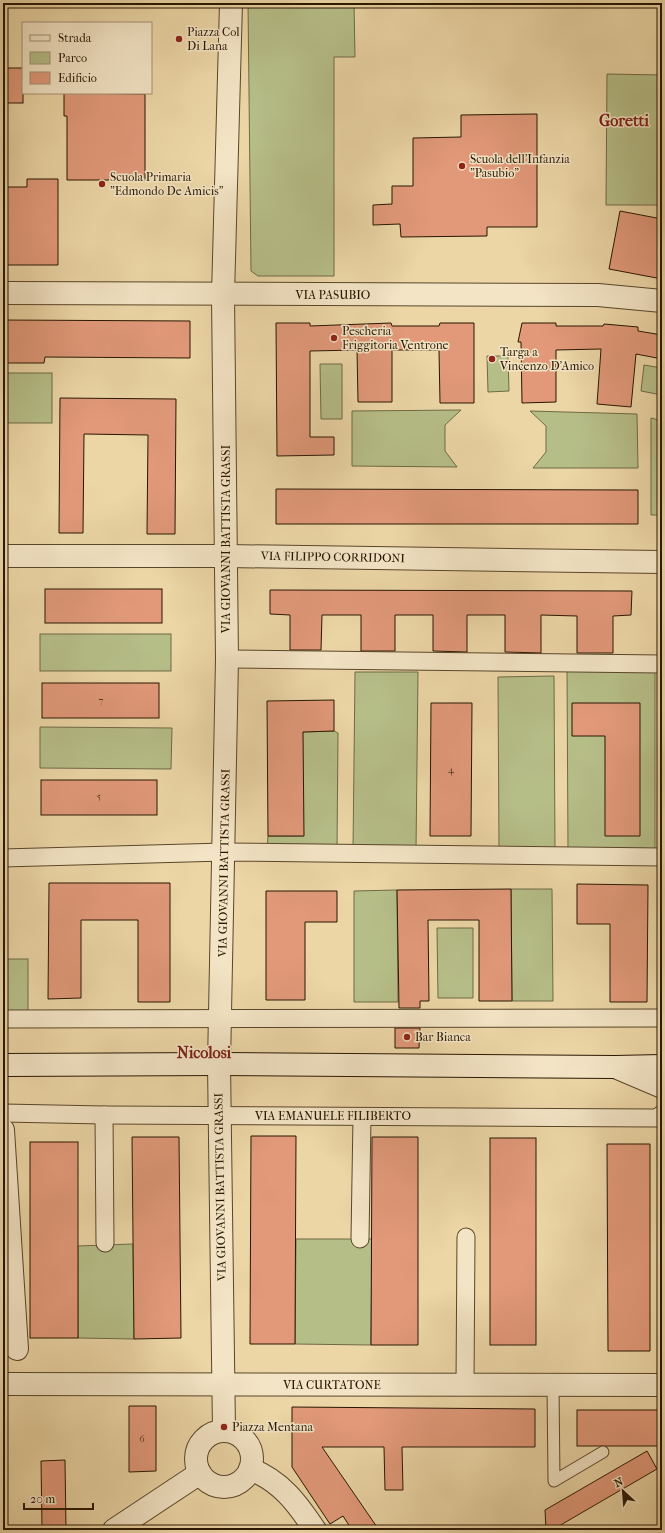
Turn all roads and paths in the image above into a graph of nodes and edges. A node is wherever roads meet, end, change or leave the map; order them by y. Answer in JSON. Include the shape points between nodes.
{"nodes":[{"id":1,"x":231,"y":3,"type":"edge"},
{"id":2,"x":3,"y":293,"type":"edge"},
{"id":3,"x":223,"y":295,"type":"junction"},
{"id":4,"x":662,"y":301,"type":"edge"},
{"id":5,"x":3,"y":556,"type":"edge"},
{"id":6,"x":227,"y":556,"type":"junction"},
{"id":7,"x":662,"y":562,"type":"edge"},
{"id":8,"x":227,"y":659,"type":"junction"},
{"id":9,"x":662,"y":664,"type":"edge"},
{"id":10,"x":224,"y":852,"type":"junction"},
{"id":11,"x":662,"y":857,"type":"edge"},
{"id":12,"x":3,"y":858,"type":"edge"},
{"id":13,"x":662,"y":1018,"type":"edge"},
{"id":14,"x":3,"y":1019,"type":"edge"},
{"id":15,"x":220,"y":1019,"type":"junction"},
{"id":16,"x":219,"y":1064,"type":"junction"},
{"id":17,"x":3,"y":1065,"type":"edge"},
{"id":18,"x":662,"y":1066,"type":"edge"},
{"id":19,"x":615,"y":1067,"type":"junction"},
{"id":20,"x":662,"y":1087,"type":"edge"},
{"id":21,"x":3,"y":1113,"type":"edge"},
{"id":22,"x":662,"y":1114,"type":"edge"},
{"id":23,"x":104,"y":1116,"type":"junction"},
{"id":24,"x":219,"y":1116,"type":"junction"},
{"id":25,"x":362,"y":1117,"type":"junction"},
{"id":26,"x":3,"y":1130,"type":"edge"},
{"id":27,"x":466,"y":1237,"type":"dead end"},
{"id":28,"x":360,"y":1239,"type":"dead end"},
{"id":29,"x":104,"y":1243,"type":"dead end"},
{"id":30,"x":17,"y":1349,"type":"dead end"},
{"id":31,"x":3,"y":1384,"type":"edge"},
{"id":32,"x":223,"y":1384,"type":"junction"},
{"id":33,"x":465,"y":1385,"type":"junction"},
{"id":34,"x":553,"y":1385,"type":"junction"},
{"id":35,"x":662,"y":1385,"type":"edge"},
{"id":36,"x":224,"y":1431,"type":"junction"},
{"id":37,"x":603,"y":1452,"type":"dead end"},
{"id":38,"x":250,"y":1469,"type":"junction"},
{"id":39,"x":200,"y":1473,"type":"junction"},
{"id":40,"x":114,"y":1530,"type":"edge"},
{"id":41,"x":315,"y":1530,"type":"edge"}],
"edges":[{"from":1,"to":3,"type":"street"},
{"from":2,"to":3,"type":"street","name":"VIA PASUBIO"},
{"from":3,"to":4,"type":"street","name":"VIA PASUBIO","via":[[598,295]]},
{"from":3,"to":6,"type":"street","name":"VIA GIOVANNI BATTISTA GRASSI"},
{"from":5,"to":6,"type":"street","name":"VIA FILIPPO CORRIDONI"},
{"from":6,"to":7,"type":"street","name":"VIA FILIPPO CORRIDONI"},
{"from":6,"to":8,"type":"street","name":"VIA GIOVANNI BATTISTA GRASSI"},
{"from":8,"to":9,"type":"street"},
{"from":8,"to":10,"type":"street","name":"VIA GIOVANNI BATTISTA GRASSI"},
{"from":10,"to":11,"type":"street"},
{"from":10,"to":12,"type":"street"},
{"from":10,"to":15,"type":"street","name":"VIA GIOVANNI BATTISTA GRASSI"},
{"from":13,"to":15,"type":"street"},
{"from":14,"to":15,"type":"street"},
{"from":15,"to":16,"type":"street","name":"VIA GIOVANNI BATTISTA GRASSI"},
{"from":16,"to":17,"type":"street"},
{"from":16,"to":19,"type":"street"},
{"from":16,"to":24,"type":"street","name":"VIA GIOVANNI BATTISTA GRASSI"},
{"from":18,"to":19,"type":"street"},
{"from":19,"to":20,"type":"street"},
{"from":21,"to":23,"type":"street","name":"VIA EMANUELE FILIBERTO"},
{"from":22,"to":25,"type":"street","name":"VIA EMANUELE FILIBERTO","via":[[657,1118]]},
{"from":23,"to":24,"type":"street","name":"VIA EMANUELE FILIBERTO"},
{"from":23,"to":29,"type":"street"},
{"from":24,"to":25,"type":"street","name":"VIA EMANUELE FILIBERTO"},
{"from":24,"to":32,"type":"street","name":"VIA GIOVANNI BATTISTA GRASSI"},
{"from":25,"to":28,"type":"street"},
{"from":26,"to":30,"type":"street"},
{"from":27,"to":33,"type":"street"},
{"from":31,"to":32,"type":"street","name":"VIA CURTATONE"},
{"from":32,"to":33,"type":"street","name":"VIA CURTATONE"},
{"from":32,"to":36,"type":"street","name":"VIA GIOVANNI BATTISTA GRASSI"},
{"from":33,"to":34,"type":"street","name":"VIA CURTATONE"},
{"from":34,"to":35,"type":"street","name":"VIA CURTATONE"},
{"from":34,"to":37,"type":"lane","via":[[554,1481]]},
{"from":36,"to":38,"type":"street","via":[[239,1435],[246,1441],[253,1460]]},
{"from":36,"to":39,"type":"street","via":[[214,1433],[203,1441],[198,1449],[196,1462]]},
{"from":38,"to":39,"type":"street","via":[[243,1480],[234,1485],[224,1486],[210,1482]]},
{"from":38,"to":41,"type":"street","via":[[264,1474],[286,1491]]},
{"from":39,"to":40,"type":"street"}]}
